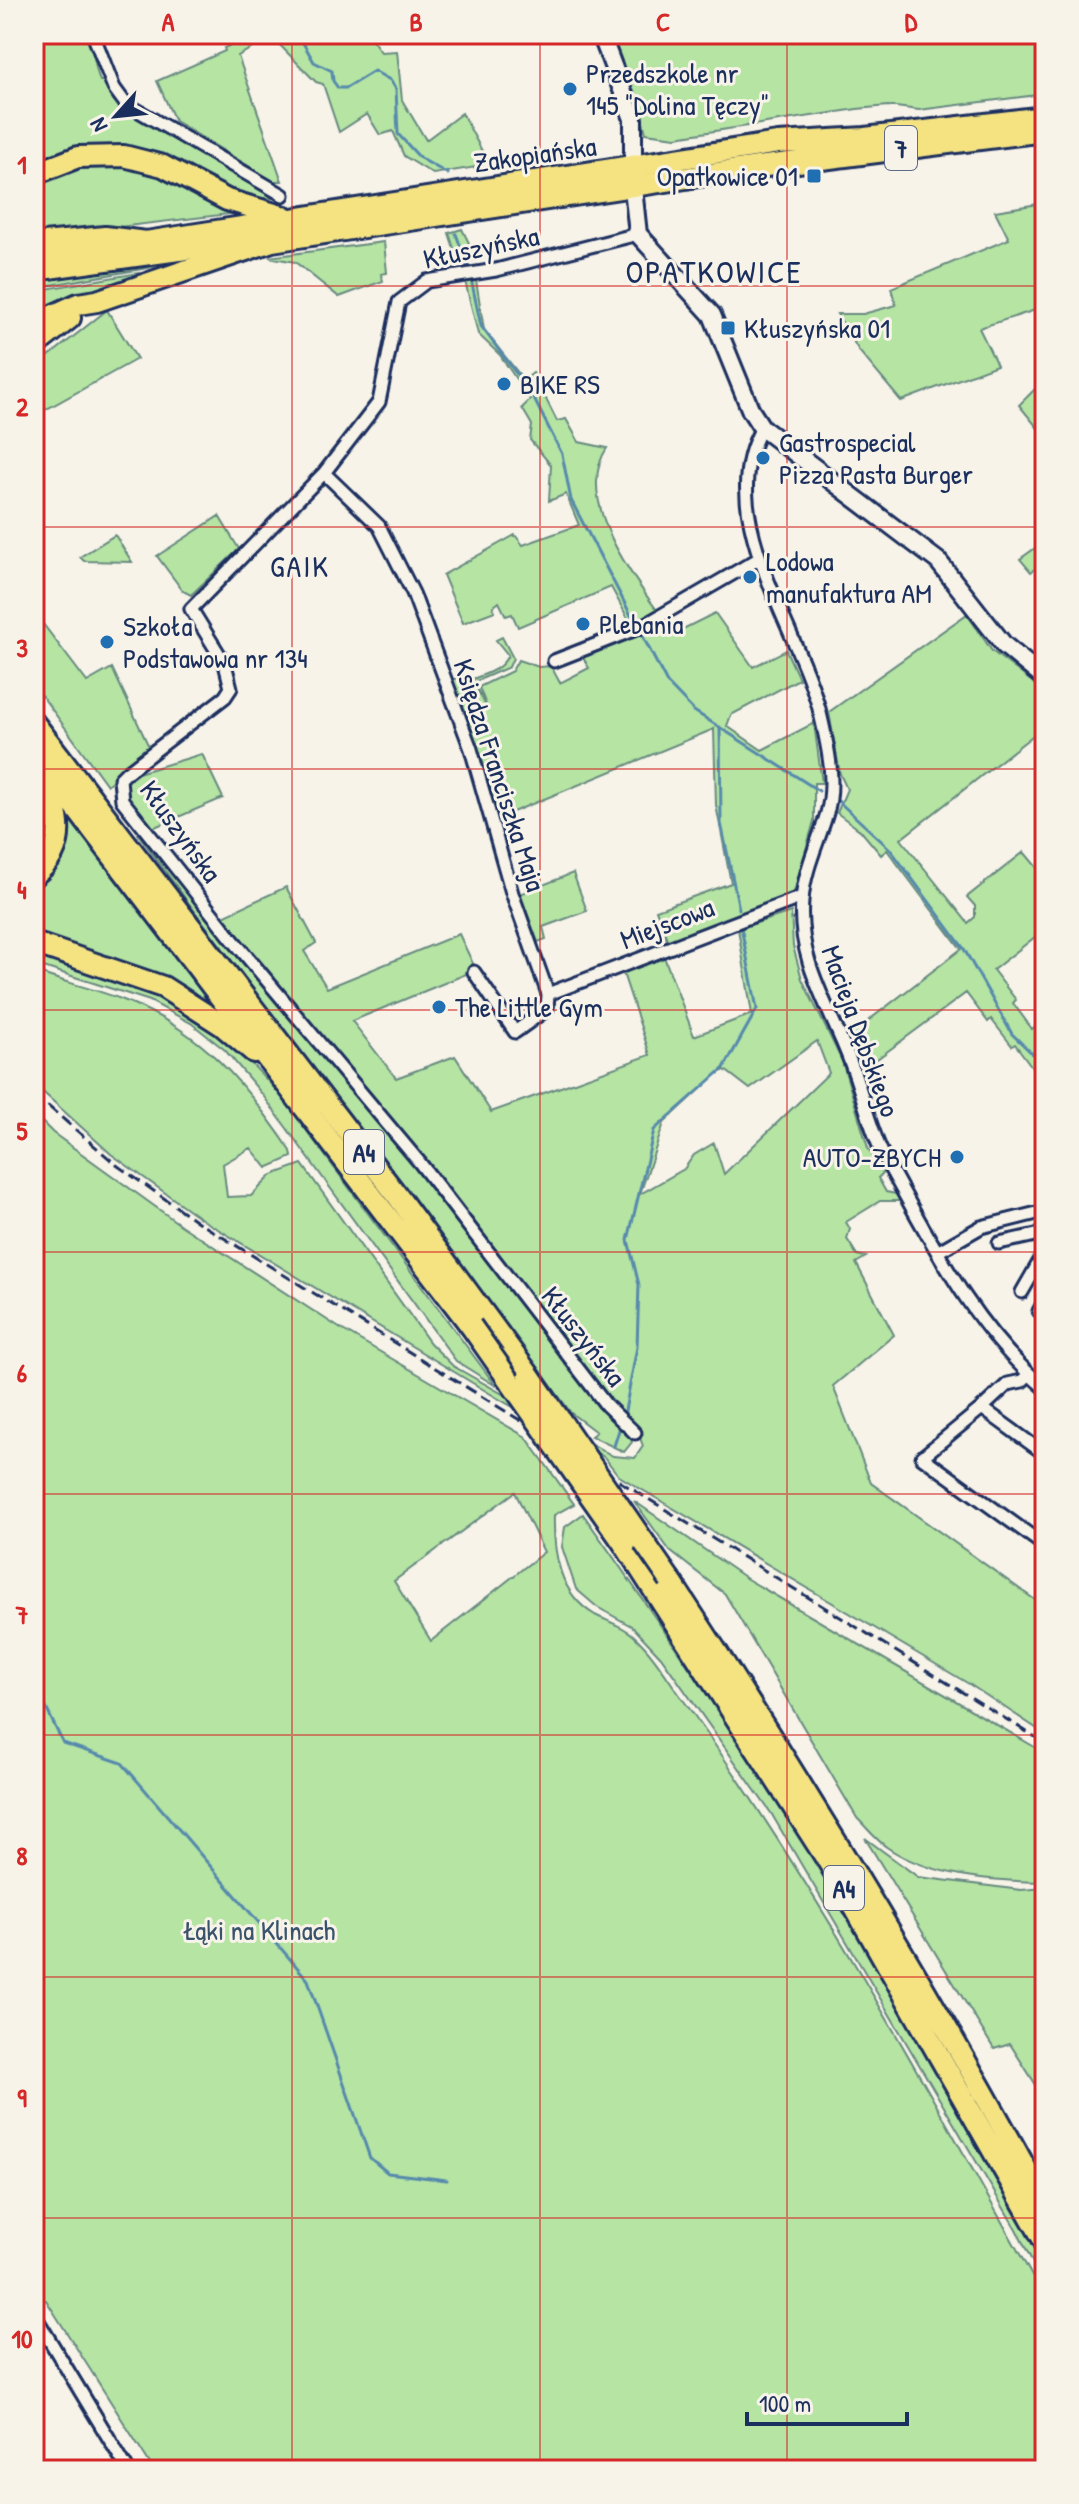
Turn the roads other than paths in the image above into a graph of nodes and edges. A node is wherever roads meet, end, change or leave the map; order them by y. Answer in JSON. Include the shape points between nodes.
{"nodes":[{"id":1,"x":93,"y":34,"type":"edge"},
{"id":2,"x":601,"y":34,"type":"edge"},
{"id":3,"x":1045,"y":117,"type":"edge"},
{"id":4,"x":1045,"y":131,"type":"edge"},
{"id":5,"x":34,"y":174,"type":"edge"},
{"id":6,"x":633,"y":177,"type":"junction"},
{"id":7,"x":283,"y":195,"type":"dead end"},
{"id":8,"x":293,"y":218,"type":"junction"},
{"id":9,"x":638,"y":234,"type":"junction"},
{"id":10,"x":272,"y":241,"type":"junction"},
{"id":11,"x":146,"y":242,"type":"junction"},
{"id":12,"x":34,"y":244,"type":"edge"},
{"id":13,"x":34,"y":261,"type":"edge"},
{"id":14,"x":34,"y":272,"type":"edge"},
{"id":15,"x":97,"y":301,"type":"junction"},
{"id":16,"x":34,"y":324,"type":"edge"},
{"id":17,"x":34,"y":346,"type":"edge"},
{"id":18,"x":762,"y":428,"type":"junction"},
{"id":19,"x":324,"y":473,"type":"junction"},
{"id":20,"x":760,"y":558,"type":"junction"},
{"id":21,"x":554,"y":661,"type":"dead end"},
{"id":22,"x":1045,"y":679,"type":"edge"},
{"id":23,"x":34,"y":723,"type":"edge"},
{"id":24,"x":34,"y":753,"type":"edge"},
{"id":25,"x":34,"y":765,"type":"edge"},
{"id":26,"x":34,"y":875,"type":"edge"},
{"id":27,"x":802,"y":897,"type":"junction"},
{"id":28,"x":34,"y":943,"type":"edge"},
{"id":29,"x":474,"y":972,"type":"dead end"},
{"id":30,"x":548,"y":994,"type":"junction"},
{"id":31,"x":294,"y":1091,"type":"junction"},
{"id":32,"x":1045,"y":1211,"type":"edge"},
{"id":33,"x":1045,"y":1233,"type":"edge"},
{"id":34,"x":999,"y":1243,"type":"dead end"},
{"id":35,"x":939,"y":1251,"type":"junction"},
{"id":36,"x":1045,"y":1252,"type":"edge"},
{"id":37,"x":1022,"y":1292,"type":"dead end"},
{"id":38,"x":1029,"y":1374,"type":"junction"},
{"id":39,"x":1045,"y":1388,"type":"edge"},
{"id":40,"x":982,"y":1408,"type":"junction"},
{"id":41,"x":635,"y":1433,"type":"dead end"},
{"id":42,"x":1045,"y":1454,"type":"edge"},
{"id":43,"x":1045,"y":1546,"type":"edge"},
{"id":44,"x":1045,"y":2204,"type":"edge"},
{"id":45,"x":1045,"y":2242,"type":"edge"},
{"id":46,"x":35,"y":2319,"type":"edge"},
{"id":47,"x":128,"y":2470,"type":"edge"}],
"edges":[{"from":1,"to":7,"type":"street","via":[[125,103]]},
{"from":2,"to":6,"type":"street","via":[[632,112]]},
{"from":3,"to":6,"type":"highway","name":"Zakopiańska","number":"7","via":[[790,142]]},
{"from":4,"to":6,"type":"highway","name":"Zakopiańska","number":"7"},
{"from":5,"to":8,"type":"highway","via":[[78,157],[124,156],[163,166],[227,200]]},
{"from":6,"to":8,"type":"highway","name":"Zakopiańska","number":"7"},
{"from":6,"to":9,"type":"street"},
{"from":6,"to":10,"type":"highway","name":"Zakopiańska","number":"7"},
{"from":8,"to":11,"type":"highway","name":"Zakopiańska"},
{"from":9,"to":18,"type":"street","via":[[712,315]]},
{"from":9,"to":19,"type":"street","name":"Kłuszyńska","via":[[427,281],[399,302],[379,402]]},
{"from":10,"to":14,"type":"main road","name":"Zakopiańska"},
{"from":10,"to":15,"type":"highway"},
{"from":11,"to":12,"type":"highway","via":[[105,237]]},
{"from":11,"to":13,"type":"main road","name":"Zakopiańska"},
{"from":15,"to":16,"type":"highway"},
{"from":15,"to":17,"type":"highway"},
{"from":18,"to":20,"type":"street","name":"Macieja Dębskiego","via":[[747,467]]},
{"from":18,"to":22,"type":"street","via":[[938,561],[1004,645]]},
{"from":19,"to":30,"type":"street","name":"Księdza Franciszka Maja","via":[[379,526],[413,593],[471,749],[512,893]]},
{"from":19,"to":41,"type":"street","name":"Kłuszyńska","via":[[191,609],[225,664],[231,688],[120,779],[122,800],[420,1163],[606,1405]]},
{"from":20,"to":21,"type":"street","via":[[641,627]]},
{"from":20,"to":27,"type":"street","name":"Macieja Dębskiego","via":[[811,685],[828,755],[827,812]]},
{"from":23,"to":44,"type":"highway","number":"A4","bridge":true,"via":[[387,1182],[670,1580],[882,1916]]},
{"from":24,"to":31,"type":"highway","number":"A4"},
{"from":25,"to":26,"type":"highway","via":[[53,797],[59,827],[55,849]]},
{"from":27,"to":30,"type":"street","name":"Miejscowa"},
{"from":27,"to":35,"type":"street","name":"Macieja Dębskiego","via":[[800,928],[811,973],[845,1046],[878,1145]]},
{"from":28,"to":31,"type":"highway","via":[[142,978],[182,998],[222,1025]]},
{"from":29,"to":30,"type":"street","via":[[515,1032],[547,1009]]},
{"from":31,"to":45,"type":"highway","number":"A4","bridge":true,"via":[[471,1326],[625,1545],[830,1864]]},
{"from":32,"to":35,"type":"street","via":[[981,1227]]},
{"from":33,"to":34,"type":"street"},
{"from":35,"to":38,"type":"street","name":"Macieja Dębskiego","via":[[975,1311]]},
{"from":36,"to":37,"type":"street"},
{"from":38,"to":39,"type":"street","name":"Macieja Dębskiego"},
{"from":38,"to":40,"type":"street","via":[[1008,1384]]},
{"from":40,"to":42,"type":"street"},
{"from":40,"to":43,"type":"street","via":[[922,1457]]},
{"from":46,"to":47,"type":"street"}]}
